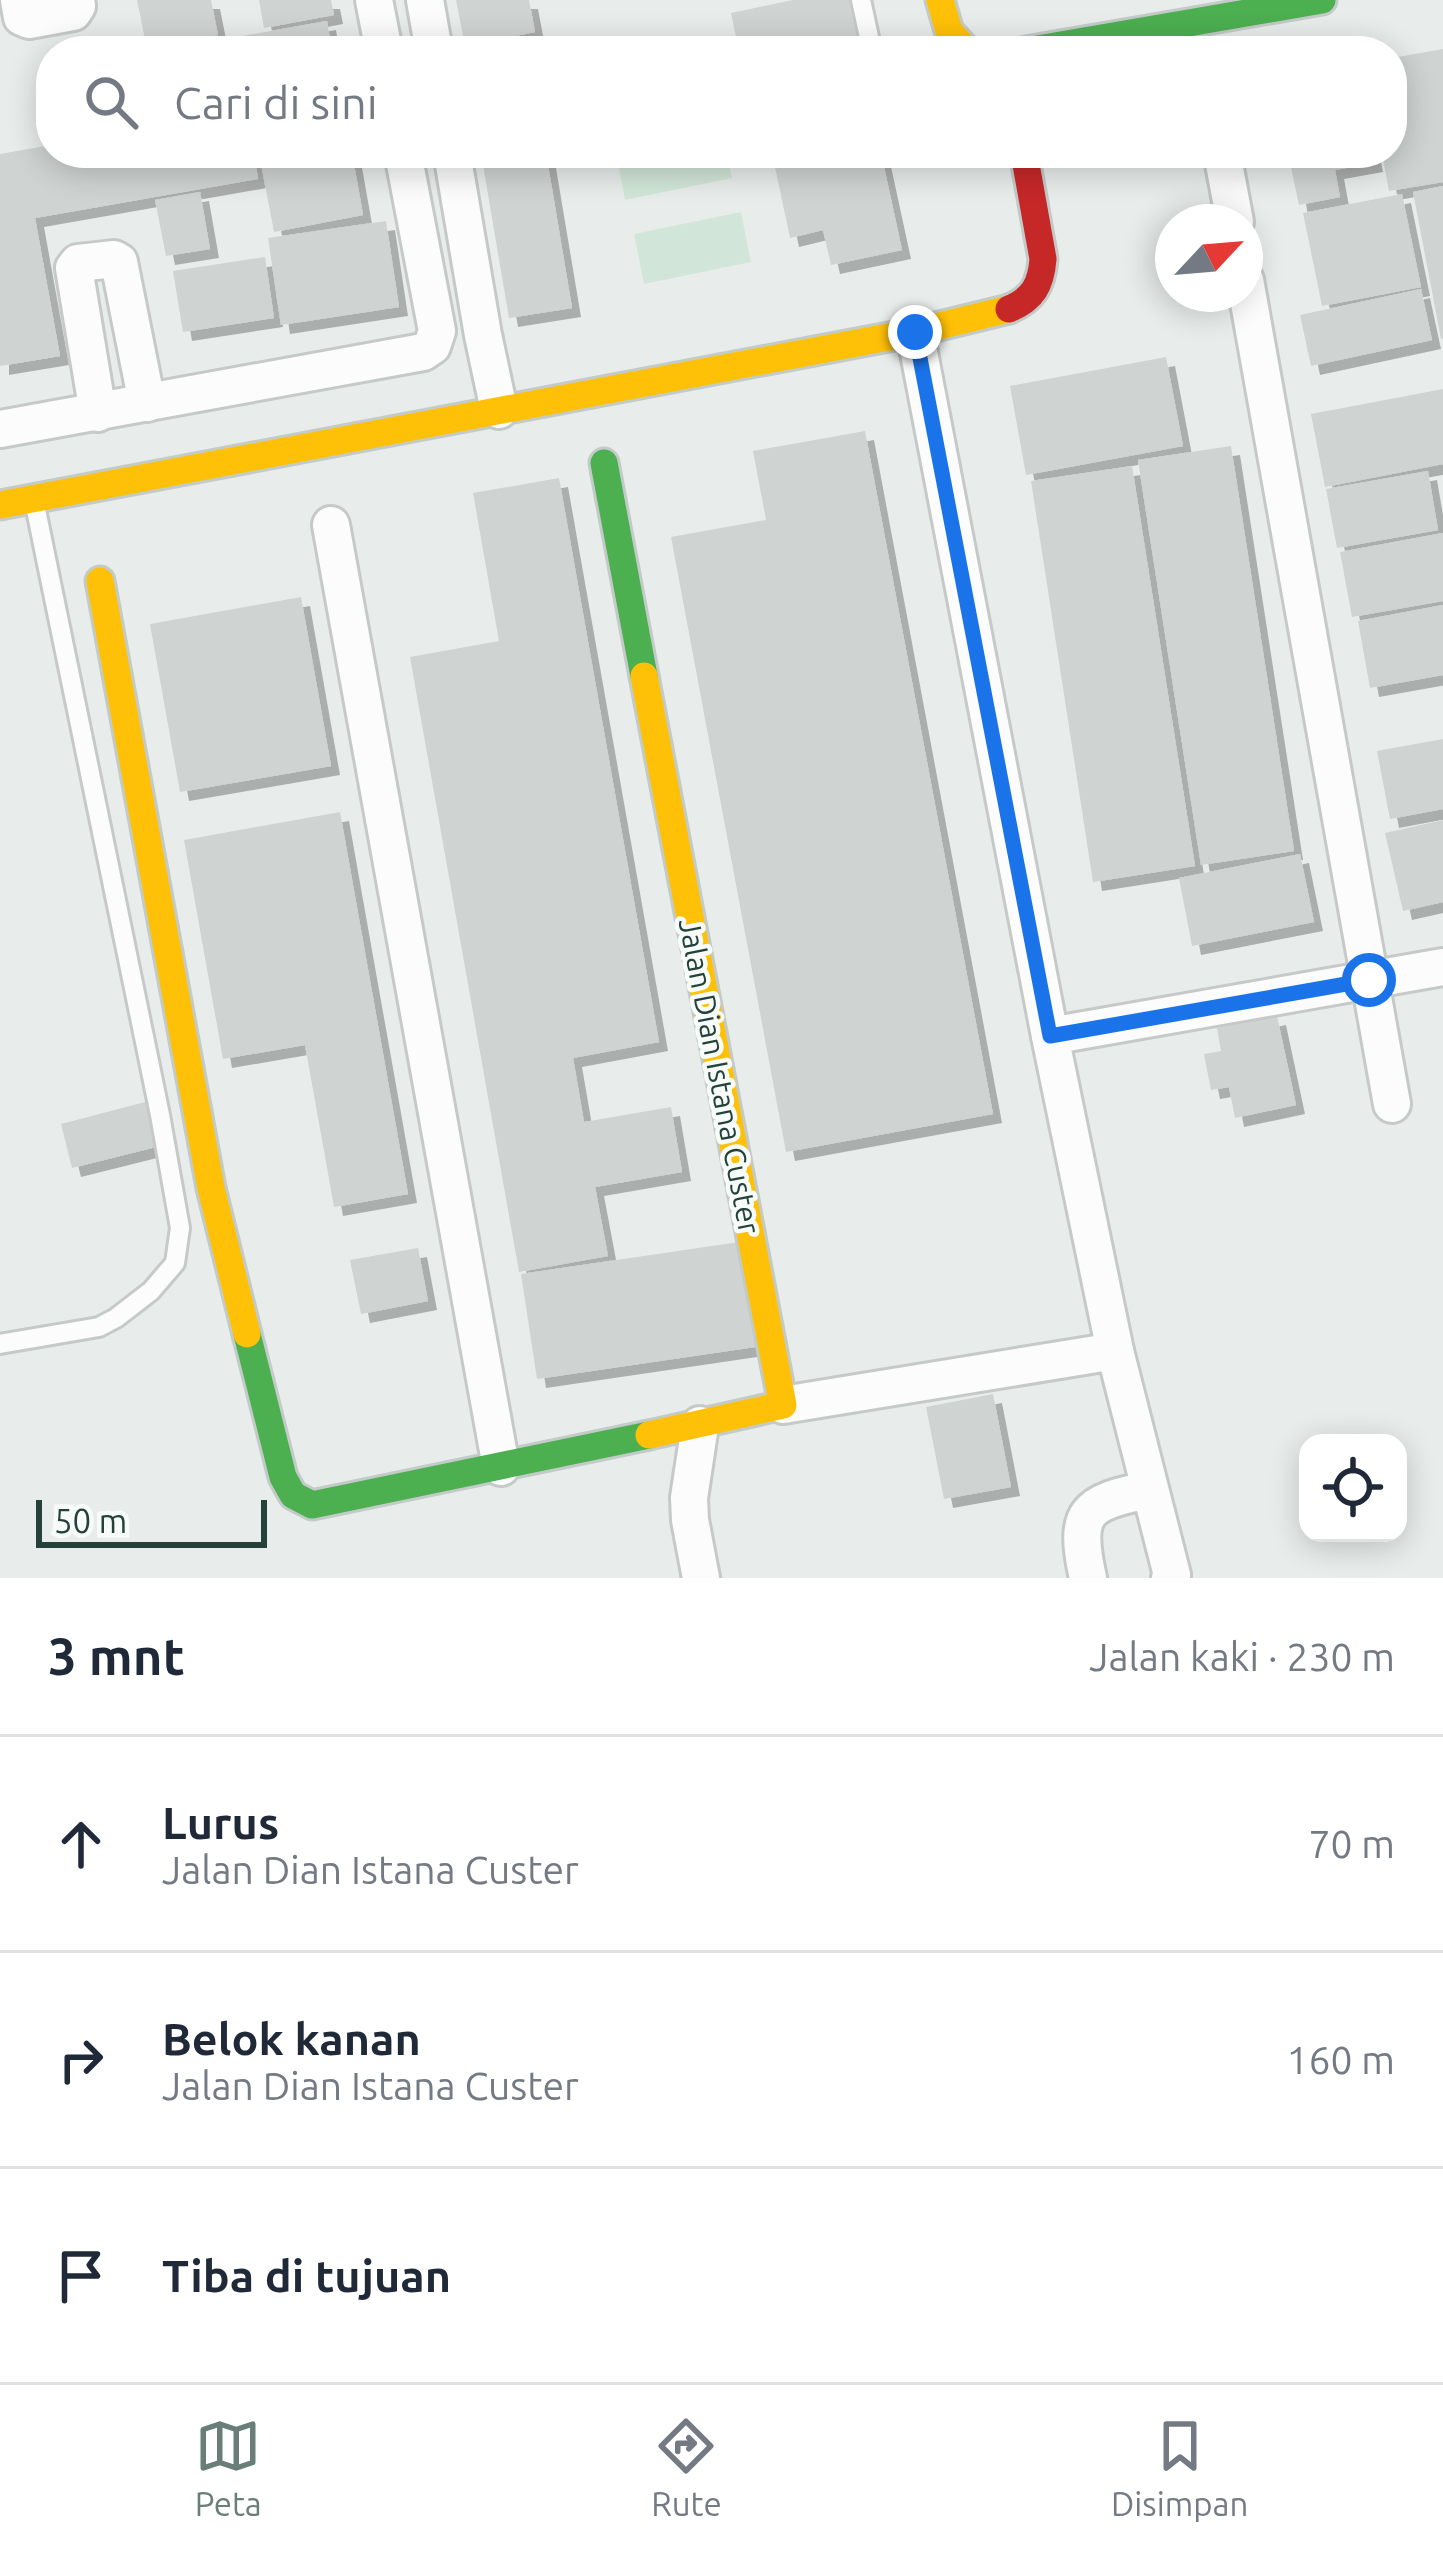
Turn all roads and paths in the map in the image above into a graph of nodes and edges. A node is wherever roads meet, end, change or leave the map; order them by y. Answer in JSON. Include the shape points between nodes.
{"nodes":[{"id":1,"x":19,"y":0,"type":"edge"},
{"id":2,"x":76,"y":0,"type":"edge"},
{"id":3,"x":374,"y":0,"type":"edge"},
{"id":4,"x":425,"y":0,"type":"edge"},
{"id":5,"x":860,"y":0,"type":"edge"},
{"id":6,"x":940,"y":0,"type":"edge"},
{"id":7,"x":1322,"y":0,"type":"edge"},
{"id":8,"x":381,"y":36,"type":"edge"},
{"id":9,"x":431,"y":36,"type":"edge"},
{"id":10,"x":868,"y":36,"type":"edge"},
{"id":11,"x":953,"y":36,"type":"edge"},
{"id":12,"x":1203,"y":36,"type":"edge"},
{"id":13,"x":406,"y":168,"type":"edge"},
{"id":14,"x":455,"y":168,"type":"edge"},
{"id":15,"x":1027,"y":168,"type":"edge"},
{"id":16,"x":1225,"y":168,"type":"edge"},
{"id":17,"x":1232,"y":204,"type":"edge"},
{"id":18,"x":128,"y":305,"type":"junction"},
{"id":19,"x":1251,"y":312,"type":"edge"},
{"id":20,"x":81,"y":314,"type":"junction"},
{"id":21,"x":915,"y":332,"type":"junction"},
{"id":22,"x":147,"y":403,"type":"junction"},
{"id":23,"x":499,"y":410,"type":"junction"},
{"id":24,"x":98,"y":413,"type":"junction"},
{"id":25,"x":0,"y":429,"type":"edge"},
{"id":26,"x":604,"y":464,"type":"dead end"},
{"id":27,"x":34,"y":498,"type":"junction"},
{"id":28,"x":0,"y":505,"type":"edge"},
{"id":29,"x":331,"y":525,"type":"dead end"},
{"id":30,"x":100,"y":581,"type":"dead end"},
{"id":31,"x":1443,"y":967,"type":"edge"},
{"id":32,"x":1369,"y":980,"type":"junction"},
{"id":33,"x":1050,"y":1036,"type":"junction"},
{"id":34,"x":1392,"y":1104,"type":"dead end"},
{"id":35,"x":0,"y":1344,"type":"edge"},
{"id":36,"x":1115,"y":1352,"type":"junction"},
{"id":37,"x":783,"y":1405,"type":"junction"},
{"id":38,"x":700,"y":1425,"type":"junction"},
{"id":39,"x":502,"y":1467,"type":"junction"},
{"id":40,"x":1149,"y":1490,"type":"junction"},
{"id":41,"x":701,"y":1578,"type":"edge"},
{"id":42,"x":1088,"y":1578,"type":"edge"},
{"id":43,"x":1170,"y":1578,"type":"edge"}],
"edges":[{"from":1,"to":2,"type":"street","via":[[29,20],[74,12]]},
{"from":3,"to":8,"type":"street"},
{"from":4,"to":9,"type":"street"},
{"from":5,"to":10,"type":"lane"},
{"from":6,"to":11,"type":"street"},
{"from":7,"to":12,"type":"street"},
{"from":13,"to":22,"type":"street","via":[[437,332],[432,346]]},
{"from":14,"to":23,"type":"street"},
{"from":15,"to":21,"type":"street","via":[[1043,259],[1039,288],[1011,310]]},
{"from":16,"to":17,"type":"street"},
{"from":18,"to":20,"type":"street"},
{"from":18,"to":20,"type":"street","via":[[117,260],[78,263]]},
{"from":18,"to":22,"type":"street"},
{"from":19,"to":32,"type":"street"},
{"from":20,"to":24,"type":"street"},
{"from":21,"to":23,"type":"street"},
{"from":21,"to":33,"type":"street"},
{"from":22,"to":24,"type":"street"},
{"from":23,"to":27,"type":"street"},
{"from":24,"to":25,"type":"street"},
{"from":26,"to":37,"type":"street","name":"Jalan Dian Istana Custer"},
{"from":27,"to":28,"type":"street"},
{"from":27,"to":35,"type":"lane","via":[[180,1228],[176,1263],[116,1318]]},
{"from":29,"to":39,"type":"street"},
{"from":30,"to":39,"type":"street","via":[[211,1188],[291,1495],[312,1504]]},
{"from":31,"to":32,"type":"street"},
{"from":32,"to":33,"type":"street"},
{"from":32,"to":34,"type":"street"},
{"from":33,"to":36,"type":"street"},
{"from":36,"to":37,"type":"street"},
{"from":36,"to":40,"type":"street"},
{"from":37,"to":38,"type":"street"},
{"from":38,"to":39,"type":"street"},
{"from":38,"to":41,"type":"street","via":[[689,1498]]},
{"from":40,"to":42,"type":"street","via":[[1110,1498],[1084,1519]]},
{"from":40,"to":43,"type":"street"}]}
